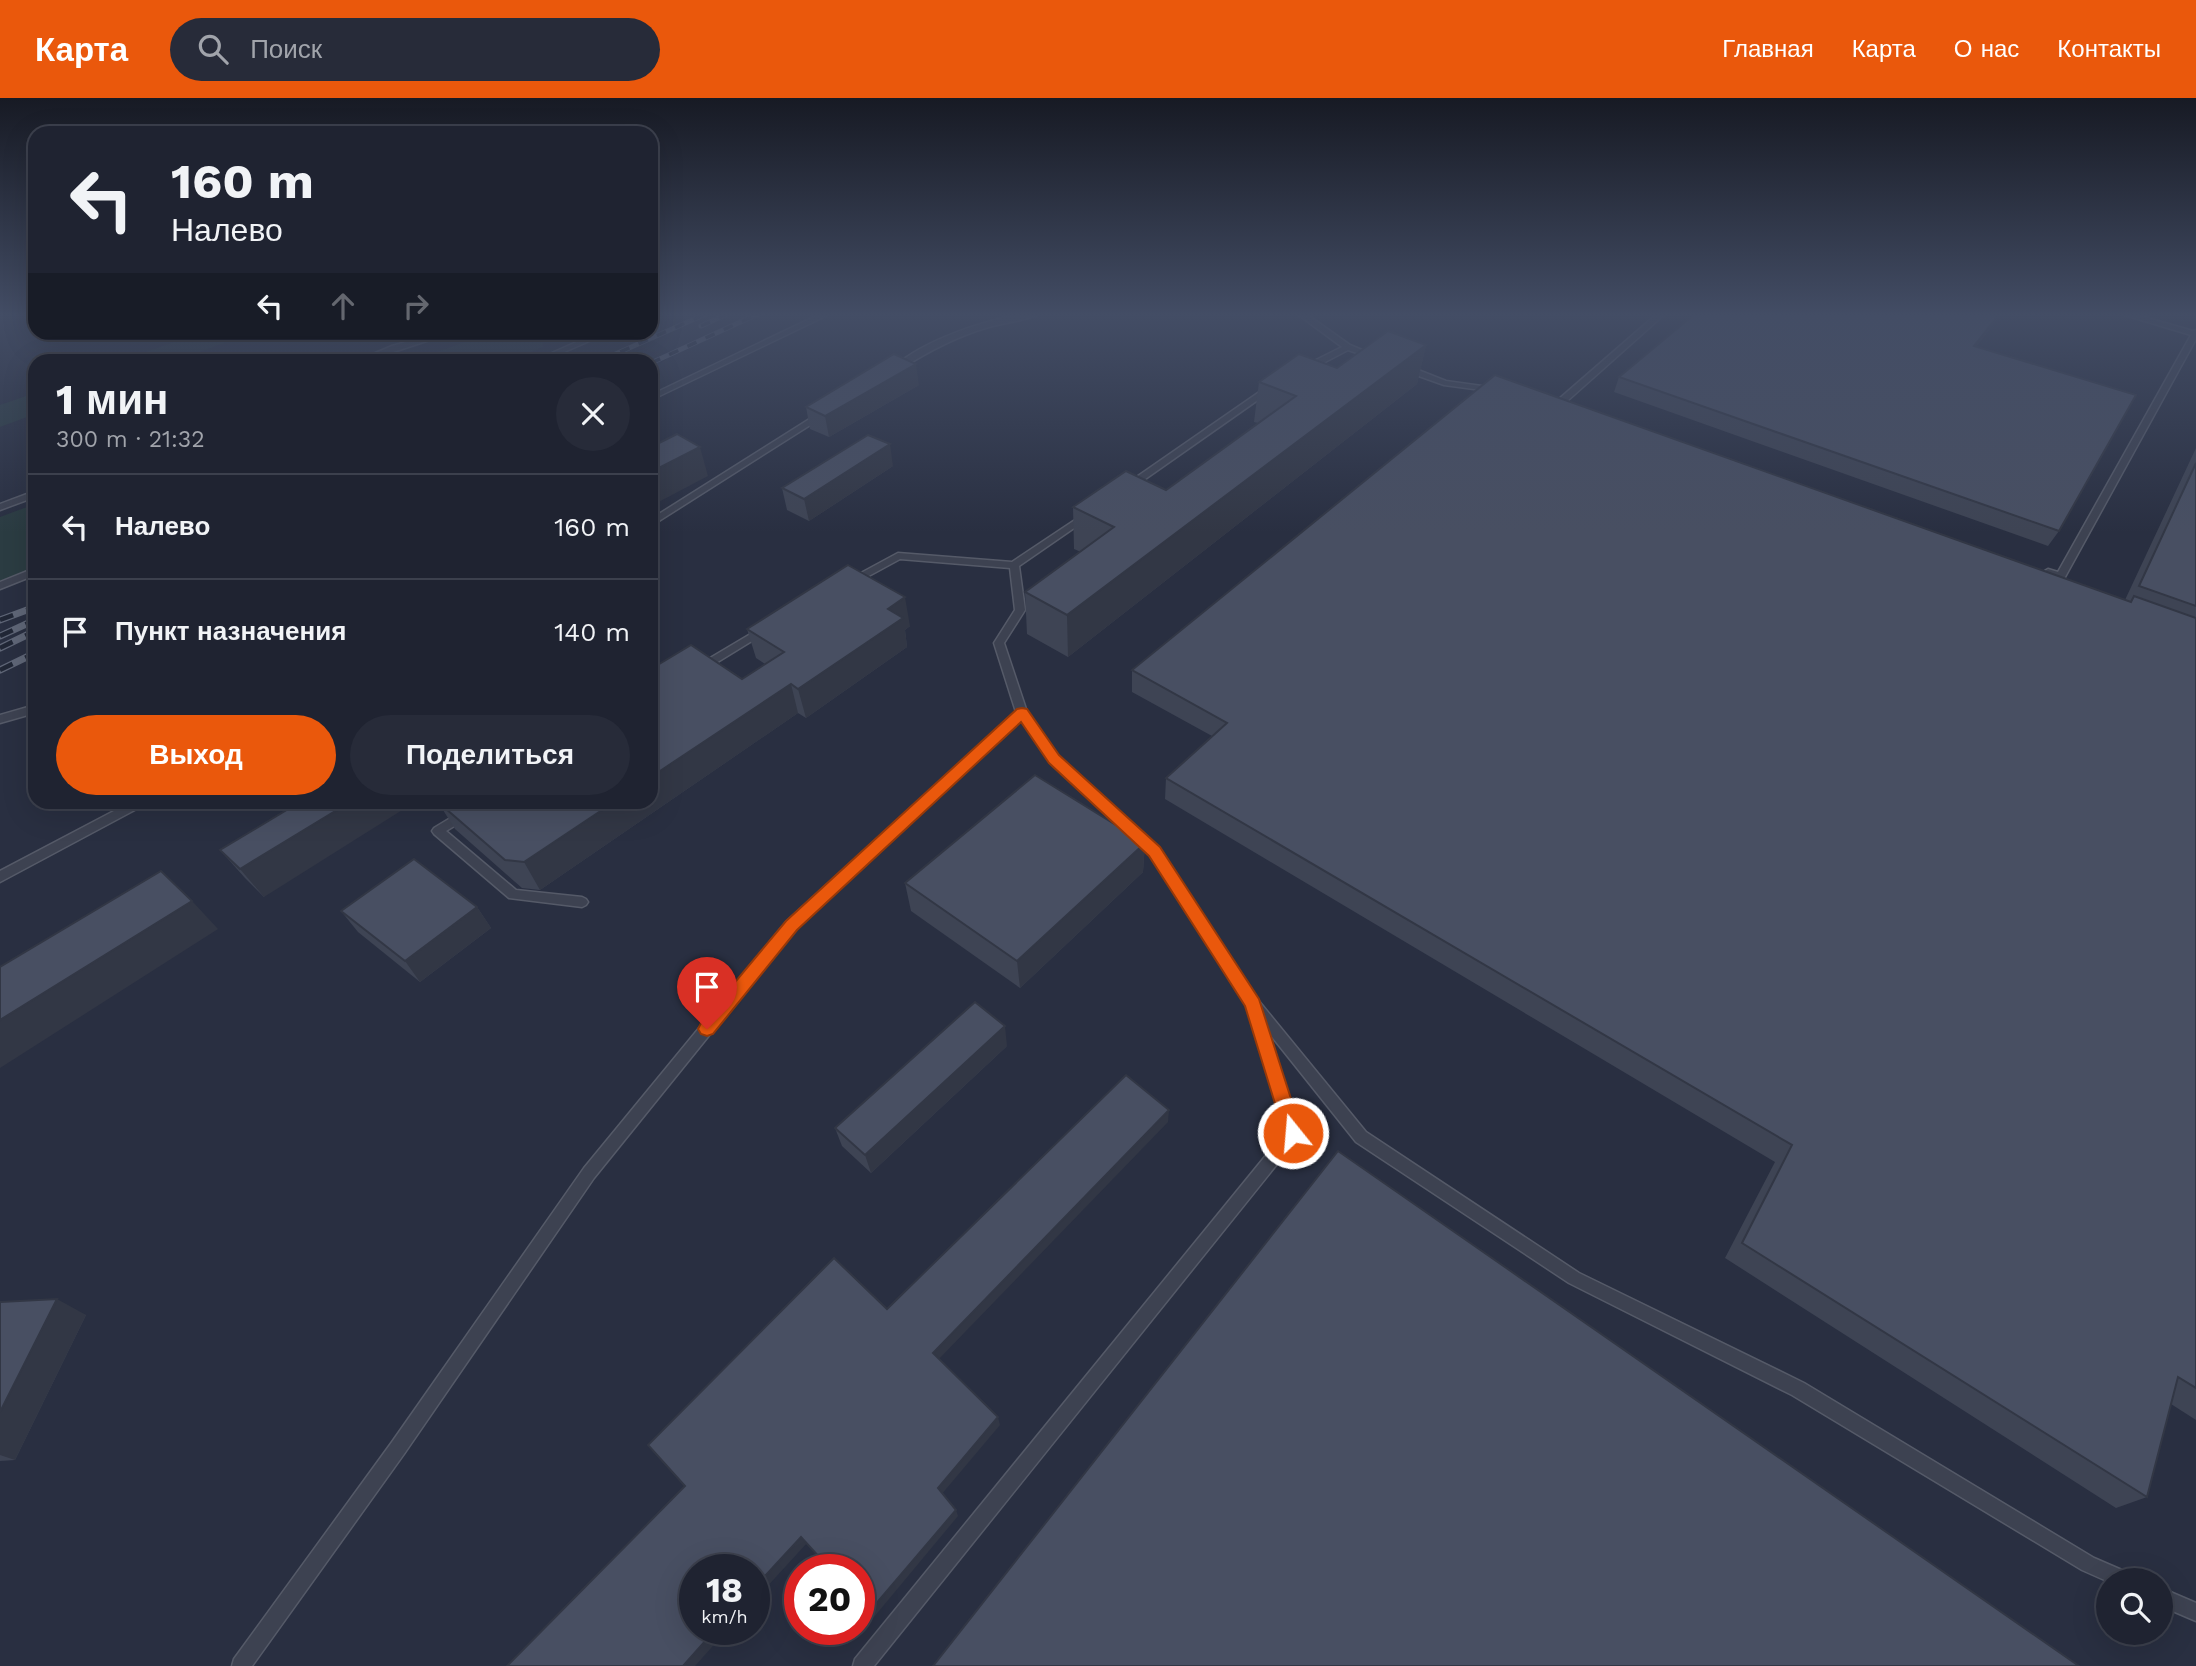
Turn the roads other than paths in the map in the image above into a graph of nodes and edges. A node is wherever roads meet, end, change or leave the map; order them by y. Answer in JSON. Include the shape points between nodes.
{"nodes":[{"id":1,"x":676,"y":386,"type":"edge"},
{"id":2,"x":1274,"y":386,"type":"edge"},
{"id":3,"x":1467,"y":386,"type":"edge"},
{"id":4,"x":1579,"y":386,"type":"edge"},
{"id":5,"x":2167,"y":386,"type":"edge"},
{"id":6,"x":1503,"y":391,"type":"edge"},
{"id":7,"x":658,"y":395,"type":"edge"},
{"id":8,"x":1550,"y":399,"type":"edge"},
{"id":9,"x":1562,"y":401,"type":"junction"},
{"id":10,"x":1575,"y":405,"type":"edge"},
{"id":11,"x":828,"y":411,"type":"edge"},
{"id":12,"x":1123,"y":490,"type":"edge"},
{"id":13,"x":28,"y":497,"type":"edge"},
{"id":14,"x":1101,"y":505,"type":"edge"},
{"id":15,"x":0,"y":507,"type":"edge"},
{"id":16,"x":658,"y":519,"type":"edge"},
{"id":17,"x":1014,"y":565,"type":"junction"},
{"id":18,"x":2034,"y":568,"type":"edge"},
{"id":19,"x":28,"y":574,"type":"edge"},
{"id":20,"x":0,"y":586,"type":"edge"},
{"id":21,"x":838,"y":589,"type":"edge"},
{"id":22,"x":778,"y":622,"type":"edge"},
{"id":23,"x":685,"y":677,"type":"edge"},
{"id":24,"x":28,"y":711,"type":"edge"},
{"id":25,"x":1022,"y":713,"type":"junction"},
{"id":26,"x":0,"y":719,"type":"edge"},
{"id":27,"x":127,"y":809,"type":"edge"},
{"id":28,"x":474,"y":809,"type":"edge"},
{"id":29,"x":0,"y":877,"type":"edge"},
{"id":30,"x":582,"y":902,"type":"dead end"},
{"id":31,"x":1253,"y":1004,"type":"junction"},
{"id":32,"x":2097,"y":1568,"type":"edge"},
{"id":33,"x":2173,"y":1602,"type":"edge"},
{"id":34,"x":2196,"y":1612,"type":"edge"},
{"id":35,"x":241,"y":1666,"type":"edge"},
{"id":36,"x":862,"y":1666,"type":"edge"}],
"edges":[{"from":1,"to":7,"type":"lane"},
{"from":2,"to":12,"type":"lane"},
{"from":3,"to":6,"type":"lane"},
{"from":4,"to":9,"type":"lane"},
{"from":5,"to":18,"type":"lane","via":[[2064,580]]},
{"from":8,"to":9,"type":"lane"},
{"from":9,"to":10,"type":"lane"},
{"from":11,"to":16,"type":"lane"},
{"from":13,"to":15,"type":"lane"},
{"from":14,"to":17,"type":"lane"},
{"from":17,"to":21,"type":"lane","via":[[898,556]]},
{"from":17,"to":25,"type":"lane","via":[[1020,610],[999,643]]},
{"from":19,"to":20,"type":"lane"},
{"from":22,"to":23,"type":"lane"},
{"from":24,"to":26,"type":"lane"},
{"from":25,"to":31,"type":"lane","via":[[1054,759],[1155,852]]},
{"from":25,"to":35,"type":"lane","via":[[792,925],[756,968],[589,1173]]},
{"from":27,"to":29,"type":"lane"},
{"from":28,"to":30,"type":"lane","via":[[438,831],[513,895]]},
{"from":31,"to":32,"type":"lane","via":[[1361,1137],[1383,1152],[1574,1278],[1798,1389]]},
{"from":31,"to":36,"type":"lane","via":[[1293,1133]]},
{"from":33,"to":34,"type":"lane"}]}
